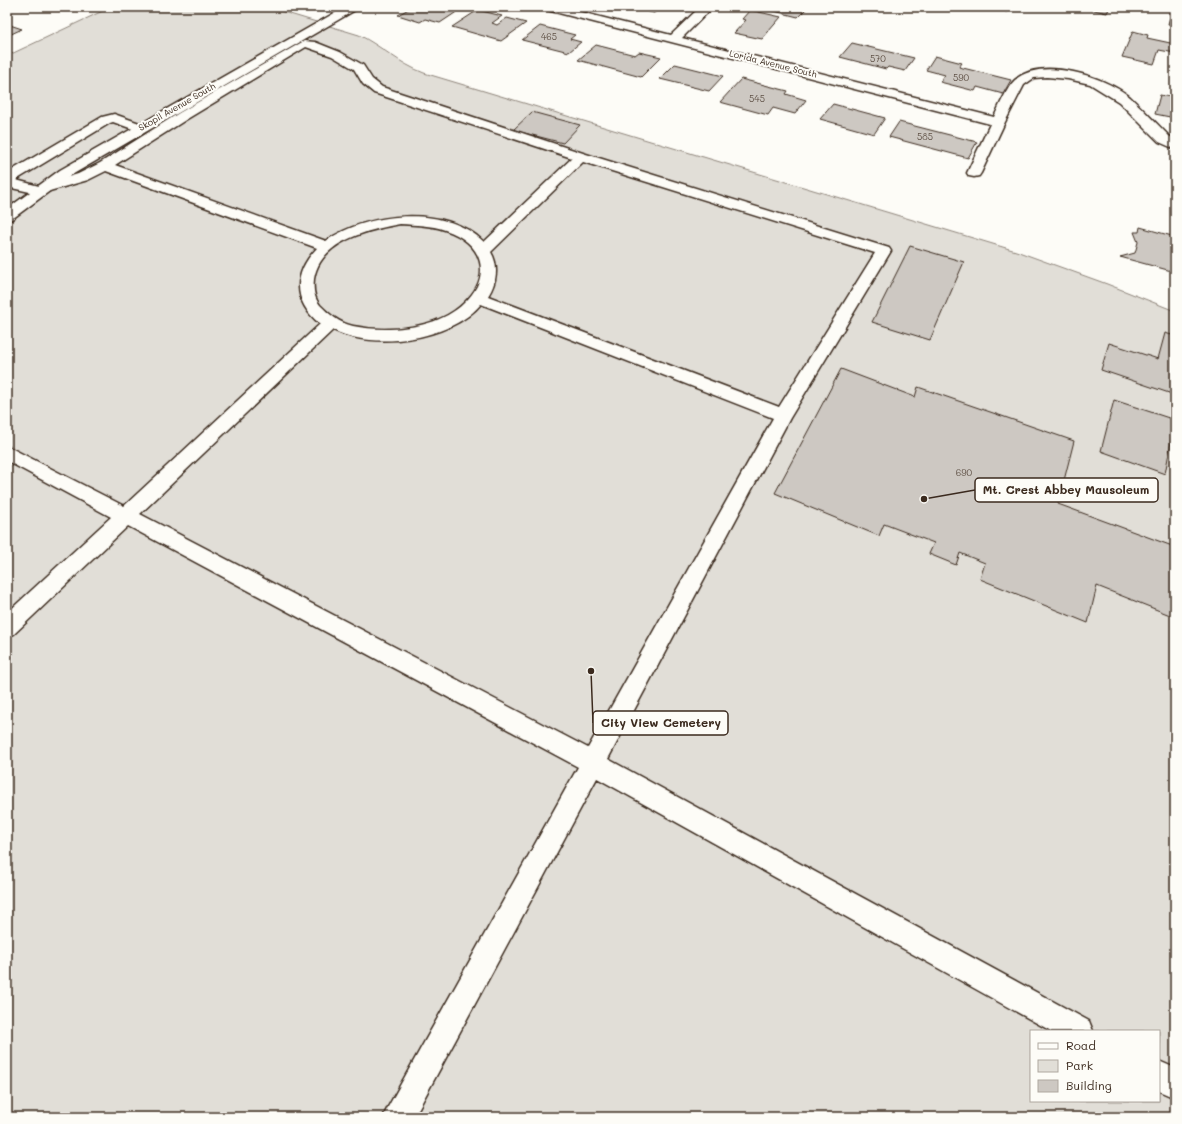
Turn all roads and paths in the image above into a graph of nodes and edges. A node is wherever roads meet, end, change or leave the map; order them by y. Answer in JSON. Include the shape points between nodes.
{"nodes":[{"id":1,"x":353,"y":7,"type":"edge"},
{"id":2,"x":547,"y":7,"type":"edge"},
{"id":3,"x":707,"y":7,"type":"edge"},
{"id":4,"x":674,"y":39,"type":"junction"},
{"id":5,"x":998,"y":122,"type":"junction"},
{"id":6,"x":141,"y":128,"type":"junction"},
{"id":7,"x":1175,"y":145,"type":"edge"},
{"id":8,"x":581,"y":157,"type":"junction"},
{"id":9,"x":105,"y":166,"type":"junction"},
{"id":10,"x":974,"y":173,"type":"dead end"},
{"id":11,"x":39,"y":190,"type":"junction"},
{"id":12,"x":7,"y":216,"type":"edge"},
{"id":13,"x":327,"y":246,"type":"junction"},
{"id":14,"x":484,"y":250,"type":"junction"},
{"id":15,"x":479,"y":298,"type":"junction"},
{"id":16,"x":331,"y":323,"type":"junction"},
{"id":17,"x":783,"y":415,"type":"junction"},
{"id":18,"x":7,"y":453,"type":"edge"},
{"id":19,"x":126,"y":516,"type":"junction"},
{"id":20,"x":7,"y":627,"type":"edge"},
{"id":21,"x":593,"y":763,"type":"junction"},
{"id":22,"x":1077,"y":1030,"type":"edge"},
{"id":23,"x":1160,"y":1076,"type":"edge"},
{"id":24,"x":1175,"y":1084,"type":"edge"},
{"id":25,"x":398,"y":1117,"type":"edge"}],
"edges":[{"from":1,"to":6,"type":"street","name":"Skopil Avenue South"},
{"from":2,"to":4,"type":"street","name":"Lorida Avenue South"},
{"from":3,"to":4,"type":"street"},
{"from":4,"to":5,"type":"street","name":"Lorida Avenue South"},
{"from":5,"to":7,"type":"street","via":[[1019,83],[1030,75],[1068,74],[1094,81],[1111,90],[1164,139]]},
{"from":5,"to":10,"type":"street"},
{"from":6,"to":11,"type":"street","name":"Skopil Avenue South"},
{"from":6,"to":11,"type":"lane","via":[[114,118],[106,120],[11,176],[9,180],[10,184]]},
{"from":8,"to":9,"type":"lane","via":[[378,90],[367,81],[359,67],[336,54],[304,44]]},
{"from":8,"to":14,"type":"lane"},
{"from":8,"to":17,"type":"lane","via":[[884,251]]},
{"from":9,"to":11,"type":"lane","via":[[83,177]]},
{"from":9,"to":13,"type":"lane"},
{"from":11,"to":12,"type":"street","name":"Skopil Avenue South"},
{"from":13,"to":14,"type":"lane","via":[[361,229],[400,220],[426,221],[450,226],[470,236]]},
{"from":13,"to":16,"type":"lane","via":[[313,261],[306,278],[306,295],[314,310]]},
{"from":14,"to":15,"type":"lane","via":[[490,265],[488,282]]},
{"from":15,"to":16,"type":"lane","via":[[462,314],[438,326],[411,334],[381,336],[354,332]]},
{"from":15,"to":17,"type":"lane"},
{"from":16,"to":19,"type":"lane"},
{"from":17,"to":21,"type":"lane"},
{"from":18,"to":19,"type":"lane"},
{"from":19,"to":20,"type":"lane"},
{"from":19,"to":21,"type":"lane"},
{"from":21,"to":22,"type":"lane"},
{"from":21,"to":25,"type":"lane"},
{"from":23,"to":24,"type":"lane"}]}
